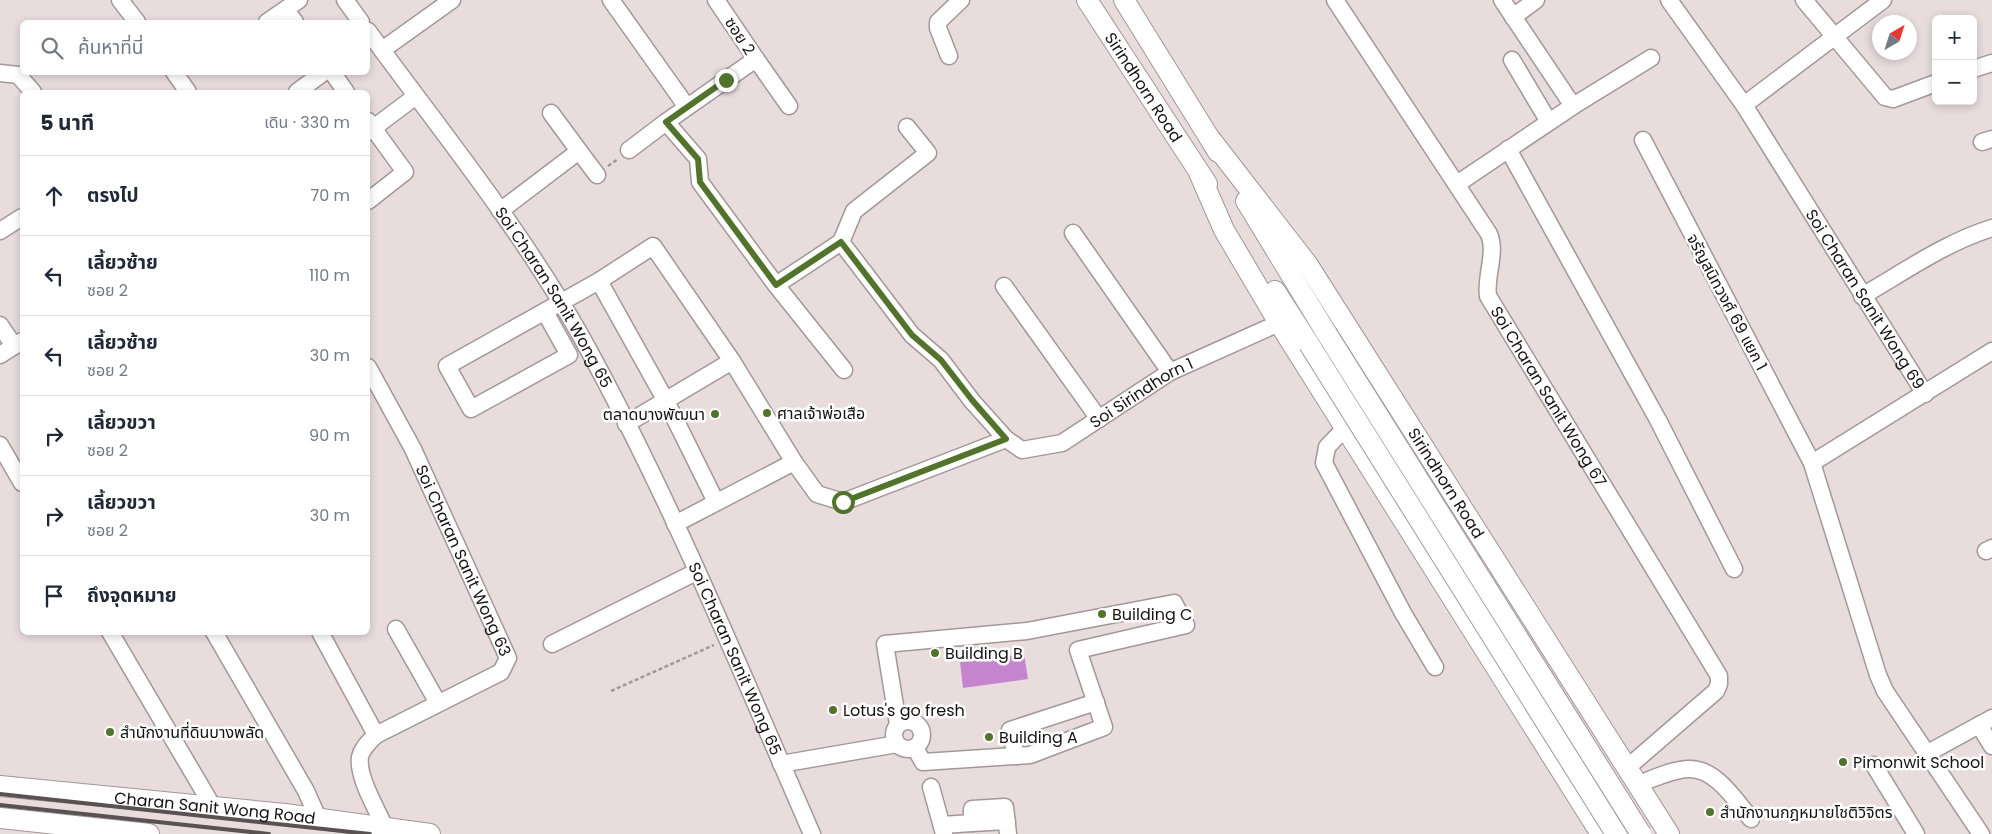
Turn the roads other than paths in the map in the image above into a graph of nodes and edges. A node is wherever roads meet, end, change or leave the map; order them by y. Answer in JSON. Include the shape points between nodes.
{"nodes":[{"id":1,"x":120,"y":0,"type":"edge"},
{"id":2,"x":299,"y":0,"type":"edge"},
{"id":3,"x":345,"y":0,"type":"edge"},
{"id":4,"x":452,"y":0,"type":"edge"},
{"id":5,"x":611,"y":0,"type":"edge"},
{"id":6,"x":716,"y":0,"type":"edge"},
{"id":7,"x":961,"y":0,"type":"edge"},
{"id":8,"x":1087,"y":0,"type":"edge"},
{"id":9,"x":1124,"y":0,"type":"edge"},
{"id":10,"x":1336,"y":0,"type":"edge"},
{"id":11,"x":1502,"y":0,"type":"edge"},
{"id":12,"x":1536,"y":0,"type":"edge"},
{"id":13,"x":1669,"y":0,"type":"edge"},
{"id":14,"x":1804,"y":0,"type":"edge"},
{"id":15,"x":1883,"y":0,"type":"edge"},
{"id":16,"x":290,"y":16,"type":"edge"},
{"id":17,"x":1513,"y":16,"type":"junction"},
{"id":18,"x":135,"y":20,"type":"edge"},
{"id":19,"x":275,"y":20,"type":"edge"},
{"id":20,"x":360,"y":20,"type":"edge"},
{"id":21,"x":370,"y":34,"type":"edge"},
{"id":22,"x":1833,"y":37,"type":"junction"},
{"id":23,"x":382,"y":50,"type":"junction"},
{"id":24,"x":949,"y":56,"type":"dead end"},
{"id":25,"x":1651,"y":58,"type":"dead end"},
{"id":26,"x":756,"y":59,"type":"junction"},
{"id":27,"x":1512,"y":60,"type":"dead end"},
{"id":28,"x":1992,"y":62,"type":"edge"},
{"id":29,"x":1977,"y":68,"type":"edge"},
{"id":30,"x":0,"y":73,"type":"edge"},
{"id":31,"x":176,"y":75,"type":"edge"},
{"id":32,"x":320,"y":75,"type":"edge"},
{"id":33,"x":334,"y":75,"type":"edge"},
{"id":34,"x":1932,"y":84,"type":"edge"},
{"id":35,"x":31,"y":90,"type":"edge"},
{"id":36,"x":187,"y":90,"type":"edge"},
{"id":37,"x":300,"y":90,"type":"edge"},
{"id":38,"x":345,"y":90,"type":"edge"},
{"id":39,"x":416,"y":96,"type":"junction"},
{"id":40,"x":1744,"y":104,"type":"junction"},
{"id":41,"x":688,"y":106,"type":"junction"},
{"id":42,"x":789,"y":106,"type":"dead end"},
{"id":43,"x":1573,"y":106,"type":"junction"},
{"id":44,"x":551,"y":113,"type":"dead end"},
{"id":45,"x":666,"y":122,"type":"junction"},
{"id":46,"x":1549,"y":122,"type":"junction"},
{"id":47,"x":370,"y":126,"type":"edge"},
{"id":48,"x":907,"y":127,"type":"dead end"},
{"id":49,"x":370,"y":128,"type":"edge"},
{"id":50,"x":1642,"y":140,"type":"dead end"},
{"id":51,"x":1212,"y":141,"type":"junction"},
{"id":52,"x":1508,"y":149,"type":"junction"},
{"id":53,"x":629,"y":150,"type":"road end"},
{"id":54,"x":579,"y":151,"type":"junction"},
{"id":55,"x":597,"y":174,"type":"road end"},
{"id":56,"x":1200,"y":175,"type":"junction"},
{"id":57,"x":1457,"y":184,"type":"junction"},
{"id":58,"x":370,"y":199,"type":"edge"},
{"id":59,"x":500,"y":211,"type":"junction"},
{"id":60,"x":20,"y":218,"type":"edge"},
{"id":61,"x":1992,"y":228,"type":"edge"},
{"id":62,"x":0,"y":231,"type":"edge"},
{"id":63,"x":1073,"y":233,"type":"dead end"},
{"id":64,"x":841,"y":242,"type":"junction"},
{"id":65,"x":599,"y":282,"type":"junction"},
{"id":66,"x":776,"y":285,"type":"junction"},
{"id":67,"x":1004,"y":286,"type":"dead end"},
{"id":68,"x":1862,"y":296,"type":"junction"},
{"id":69,"x":561,"y":303,"type":"junction"},
{"id":70,"x":545,"y":312,"type":"junction"},
{"id":71,"x":1279,"y":323,"type":"junction"},
{"id":72,"x":0,"y":325,"type":"edge"},
{"id":73,"x":18,"y":344,"type":"edge"},
{"id":74,"x":586,"y":347,"type":"junction"},
{"id":75,"x":1992,"y":351,"type":"edge"},
{"id":76,"x":0,"y":355,"type":"edge"},
{"id":77,"x":569,"y":355,"type":"junction"},
{"id":78,"x":732,"y":361,"type":"junction"},
{"id":79,"x":844,"y":370,"type":"dead end"},
{"id":80,"x":370,"y":371,"type":"edge"},
{"id":81,"x":1170,"y":372,"type":"junction"},
{"id":82,"x":1925,"y":394,"type":"junction"},
{"id":83,"x":666,"y":401,"type":"junction"},
{"id":84,"x":1099,"y":419,"type":"junction"},
{"id":85,"x":626,"y":424,"type":"junction"},
{"id":86,"x":1345,"y":428,"type":"junction"},
{"id":87,"x":1006,"y":439,"type":"junction"},
{"id":88,"x":0,"y":445,"type":"edge"},
{"id":89,"x":794,"y":462,"type":"junction"},
{"id":90,"x":1812,"y":463,"type":"junction"},
{"id":91,"x":20,"y":480,"type":"edge"},
{"id":92,"x":716,"y":502,"type":"junction"},
{"id":93,"x":675,"y":524,"type":"junction"},
{"id":94,"x":1734,"y":569,"type":"dead end"},
{"id":95,"x":696,"y":572,"type":"junction"},
{"id":96,"x":396,"y":629,"type":"dead end"},
{"id":97,"x":112,"y":635,"type":"edge"},
{"id":98,"x":216,"y":635,"type":"edge"},
{"id":99,"x":322,"y":635,"type":"edge"},
{"id":100,"x":552,"y":644,"type":"dead end"},
{"id":101,"x":1436,"y":667,"type":"dead end"},
{"id":102,"x":1096,"y":702,"type":"junction"},
{"id":103,"x":438,"y":703,"type":"junction"},
{"id":104,"x":1986,"y":721,"type":"edge"},
{"id":105,"x":898,"y":724,"type":"junction"},
{"id":106,"x":1602,"y":728,"type":"junction"},
{"id":107,"x":376,"y":735,"type":"junction"},
{"id":108,"x":897,"y":744,"type":"junction"},
{"id":109,"x":1992,"y":746,"type":"edge"},
{"id":110,"x":915,"y":748,"type":"junction"},
{"id":111,"x":1548,"y":751,"type":"junction"},
{"id":112,"x":1926,"y":754,"type":"junction"},
{"id":113,"x":1016,"y":756,"type":"junction"},
{"id":114,"x":781,"y":764,"type":"junction"},
{"id":115,"x":1874,"y":766,"type":"dead end"},
{"id":116,"x":1628,"y":767,"type":"junction"},
{"id":117,"x":1639,"y":784,"type":"junction"},
{"id":118,"x":0,"y":786,"type":"edge"},
{"id":119,"x":932,"y":787,"type":"dead end"},
{"id":120,"x":213,"y":806,"type":"junction"},
{"id":121,"x":0,"y":818,"type":"edge"},
{"id":122,"x":318,"y":818,"type":"junction"},
{"id":123,"x":1751,"y":819,"type":"dead end"},
{"id":124,"x":1008,"y":827,"type":"edge"},
{"id":125,"x":385,"y":828,"type":"junction"},
{"id":126,"x":943,"y":830,"type":"edge"},
{"id":127,"x":127,"y":833,"type":"edge"},
{"id":128,"x":149,"y":834,"type":"edge"},
{"id":129,"x":430,"y":834,"type":"edge"},
{"id":130,"x":812,"y":834,"type":"edge"},
{"id":131,"x":1600,"y":834,"type":"edge"},
{"id":132,"x":1616,"y":834,"type":"edge"},
{"id":133,"x":1641,"y":834,"type":"edge"},
{"id":134,"x":1669,"y":834,"type":"edge"},
{"id":135,"x":1916,"y":834,"type":"edge"},
{"id":136,"x":1982,"y":834,"type":"edge"}],
"edges":[{"from":1,"to":18,"type":"street"},
{"from":2,"to":16,"type":"street"},
{"from":3,"to":20,"type":"street"},
{"from":4,"to":23,"type":"street"},
{"from":5,"to":41,"type":"street"},
{"from":6,"to":26,"type":"street","name":"ซอย 2"},
{"from":7,"to":24,"type":"street","via":[[938,22]]},
{"from":8,"to":56,"type":"main road","name":"Sirindhorn Road"},
{"from":9,"to":51,"type":"main road","name":"Sirindhorn Road"},
{"from":10,"to":57,"type":"street","name":"Soi Charan Sanit Wong 67"},
{"from":11,"to":17,"type":"street"},
{"from":12,"to":17,"type":"street"},
{"from":13,"to":40,"type":"street","name":"Soi Charan Sanit Wong 69"},
{"from":14,"to":22,"type":"street"},
{"from":15,"to":22,"type":"street"},
{"from":16,"to":19,"type":"street"},
{"from":17,"to":43,"type":"street"},
{"from":21,"to":23,"type":"street","name":"Soi Charan Sanit Wong 65"},
{"from":22,"to":34,"type":"street","via":[[1889,99]]},
{"from":22,"to":40,"type":"street"},
{"from":23,"to":39,"type":"street","name":"Soi Charan Sanit Wong 65"},
{"from":25,"to":43,"type":"street"},
{"from":26,"to":41,"type":"street","name":"ซอย 2"},
{"from":26,"to":42,"type":"street"},
{"from":27,"to":46,"type":"street"},
{"from":28,"to":29,"type":"street"},
{"from":30,"to":35,"type":"street","via":[[18,75]]},
{"from":31,"to":36,"type":"street"},
{"from":32,"to":37,"type":"street"},
{"from":33,"to":38,"type":"street"},
{"from":39,"to":47,"type":"street"},
{"from":39,"to":59,"type":"street","name":"Soi Charan Sanit Wong 65"},
{"from":40,"to":68,"type":"street","name":"Soi Charan Sanit Wong 69"},
{"from":41,"to":45,"type":"street","name":"ซอย 2"},
{"from":43,"to":46,"type":"street"},
{"from":44,"to":54,"type":"street"},
{"from":45,"to":53,"type":"street","name":"ซอย 2"},
{"from":45,"to":66,"type":"street","via":[[698,159],[700,182]]},
{"from":46,"to":52,"type":"street"},
{"from":48,"to":64,"type":"street","via":[[928,153],[854,211]]},
{"from":49,"to":58,"type":"street","via":[[405,172]]},
{"from":50,"to":90,"type":"street","name":"จรัญสนิทวงศ์ 69 แยก 1"},
{"from":51,"to":106,"type":"main road","name":"Sirindhorn Road","via":[[1308,265]]},
{"from":51,"to":133,"type":"main road","name":"Sirindhorn Road","bridge":true,"via":[[1326,334]]},
{"from":52,"to":57,"type":"street"},
{"from":52,"to":94,"type":"street","via":[[1658,420]]},
{"from":54,"to":55,"type":"street"},
{"from":54,"to":59,"type":"street"},
{"from":56,"to":71,"type":"main road","name":"Sirindhorn Road","via":[[1224,230]]},
{"from":56,"to":132,"type":"main road","name":"Sirindhorn Road","bridge":true},
{"from":57,"to":116,"type":"street","name":"Soi Charan Sanit Wong 67","via":[[1493,243],[1488,296],[1719,676],[1720,684],[1716,691]]},
{"from":59,"to":69,"type":"street","name":"Soi Charan Sanit Wong 65"},
{"from":60,"to":62,"type":"street"},
{"from":61,"to":68,"type":"street","via":[[1929,258]]},
{"from":63,"to":81,"type":"street"},
{"from":64,"to":66,"type":"street"},
{"from":64,"to":87,"type":"street","via":[[912,335],[941,360]]},
{"from":65,"to":69,"type":"street"},
{"from":65,"to":78,"type":"street","via":[[653,246]]},
{"from":65,"to":83,"type":"street"},
{"from":66,"to":79,"type":"street"},
{"from":67,"to":84,"type":"street"},
{"from":68,"to":82,"type":"street","name":"Soi Charan Sanit Wong 69"},
{"from":69,"to":70,"type":"street"},
{"from":69,"to":74,"type":"street","name":"Soi Charan Sanit Wong 65"},
{"from":70,"to":77,"type":"street"},
{"from":70,"to":77,"type":"street","via":[[447,366],[471,408]]},
{"from":71,"to":81,"type":"street","name":"Soi Sirindhorn 1"},
{"from":71,"to":86,"type":"main road","name":"Sirindhorn Road"},
{"from":72,"to":73,"type":"street"},
{"from":73,"to":76,"type":"street"},
{"from":74,"to":77,"type":"street"},
{"from":74,"to":85,"type":"street","name":"Soi Charan Sanit Wong 65"},
{"from":75,"to":82,"type":"street"},
{"from":78,"to":83,"type":"street"},
{"from":78,"to":89,"type":"street"},
{"from":80,"to":103,"type":"street","name":"Soi Charan Sanit Wong 63","via":[[413,449],[508,658],[501,672]]},
{"from":81,"to":84,"type":"street","name":"Soi Sirindhorn 1"},
{"from":82,"to":90,"type":"street","name":"Soi Charan Sanit Wong 69"},
{"from":83,"to":85,"type":"street"},
{"from":83,"to":92,"type":"street"},
{"from":84,"to":87,"type":"street","name":"Soi Sirindhorn 1","via":[[1062,443],[1022,450]]},
{"from":85,"to":93,"type":"street","name":"Soi Charan Sanit Wong 65"},
{"from":86,"to":101,"type":"street","via":[[1327,447],[1324,463],[1403,613]]},
{"from":86,"to":111,"type":"main road","name":"Sirindhorn Road"},
{"from":87,"to":89,"type":"street","via":[[843,502],[817,494]]},
{"from":88,"to":91,"type":"street"},
{"from":89,"to":92,"type":"street"},
{"from":90,"to":112,"type":"street","via":[[1878,675],[1895,709]]},
{"from":92,"to":93,"type":"street"},
{"from":93,"to":95,"type":"street","name":"Soi Charan Sanit Wong 65"},
{"from":95,"to":100,"type":"street"},
{"from":95,"to":114,"type":"street","name":"Soi Charan Sanit Wong 65"},
{"from":96,"to":103,"type":"street"},
{"from":97,"to":120,"type":"street"},
{"from":98,"to":122,"type":"street","via":[[306,791]]},
{"from":99,"to":107,"type":"street"},
{"from":102,"to":105,"type":"street","via":[[1078,650],[1186,625],[1174,603],[1027,631],[885,644]]},
{"from":102,"to":113,"type":"street","via":[[1010,730]]},
{"from":102,"to":113,"type":"street","via":[[1104,727],[1030,755]]},
{"from":103,"to":107,"type":"street","name":"Soi Charan Sanit Wong 63"},
{"from":104,"to":109,"type":"street"},
{"from":104,"to":112,"type":"street"},
{"from":105,"to":108,"type":"street","via":[[894,736]]},
{"from":105,"to":110,"type":"street","via":[[912,721],[920,726],[922,740]]},
{"from":106,"to":111,"type":"main road","via":[[1604,745],[1598,761],[1588,767],[1574,765]]},
{"from":106,"to":116,"type":"main road","name":"Sirindhorn Road"},
{"from":107,"to":125,"type":"street","name":"Soi Charan Sanit Wong 63","via":[[364,747],[360,771]]},
{"from":108,"to":110,"type":"street","via":[[905,749]]},
{"from":108,"to":114,"type":"street"},
{"from":110,"to":113,"type":"street","via":[[923,762]]},
{"from":111,"to":131,"type":"main road","name":"Sirindhorn Road"},
{"from":112,"to":136,"type":"street"},
{"from":114,"to":130,"type":"street","name":"Soi Charan Sanit Wong 65"},
{"from":115,"to":135,"type":"street"},
{"from":116,"to":117,"type":"main road","name":"Sirindhorn Road"},
{"from":117,"to":123,"type":"street","via":[[1676,771],[1699,770],[1714,777]]},
{"from":117,"to":134,"type":"main road","name":"Sirindhorn Road"},
{"from":118,"to":120,"type":"main road","name":"Charan Sanit Wong Road"},
{"from":119,"to":126,"type":"street"},
{"from":120,"to":122,"type":"main road","name":"Charan Sanit Wong Road"},
{"from":121,"to":127,"type":"main road","name":"Charan Sanit Wong Road"},
{"from":122,"to":125,"type":"main road","name":"Charan Sanit Wong Road"},
{"from":124,"to":126,"type":"street","via":[[1005,808],[972,809],[972,823]]},
{"from":125,"to":129,"type":"main road","name":"Charan Sanit Wong Road"},
{"from":127,"to":128,"type":"main road","name":"Charan Sanit Wong Road"}]}
